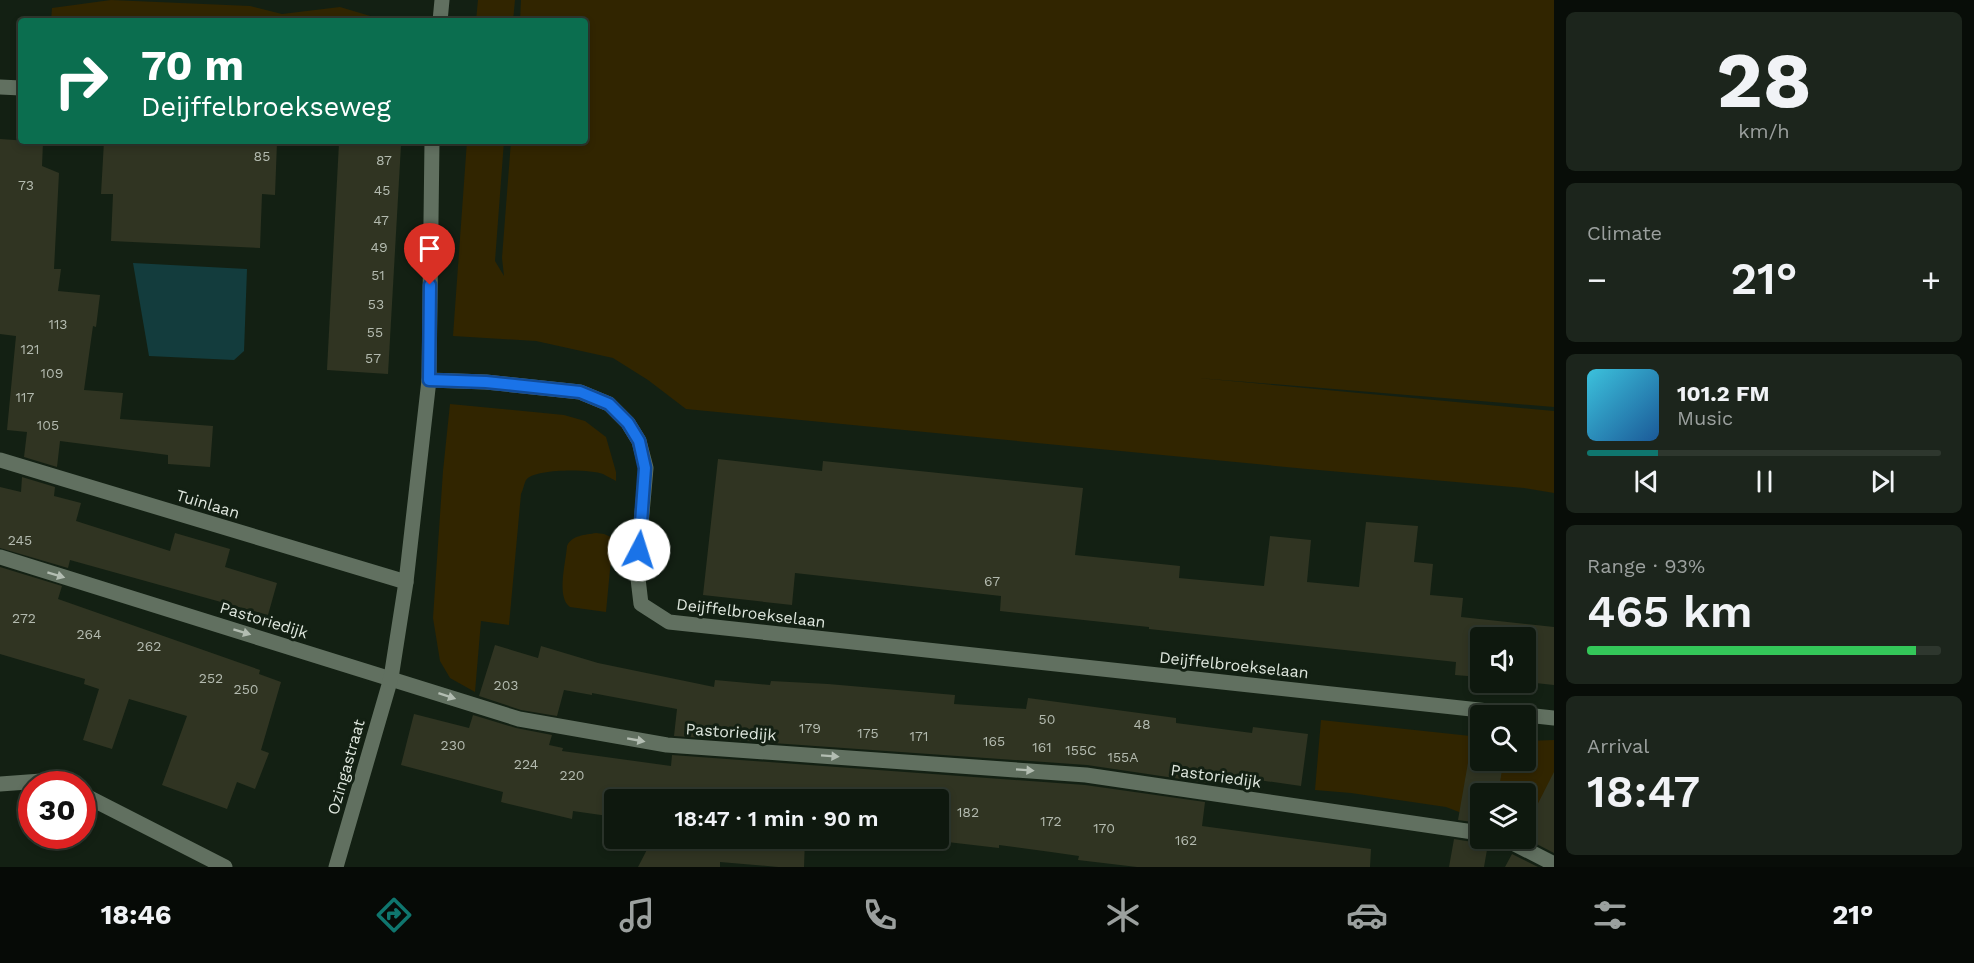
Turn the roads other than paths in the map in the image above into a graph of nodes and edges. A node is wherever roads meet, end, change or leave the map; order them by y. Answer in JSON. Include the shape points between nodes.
{"nodes":[{"id":1,"x":442,"y":0,"type":"edge"},
{"id":2,"x":440,"y":18,"type":"edge"},
{"id":3,"x":0,"y":87,"type":"edge"},
{"id":4,"x":18,"y":88,"type":"edge"},
{"id":5,"x":432,"y":144,"type":"edge"},
{"id":6,"x":429,"y":380,"type":"junction"},
{"id":7,"x":0,"y":460,"type":"edge"},
{"id":8,"x":0,"y":557,"type":"edge"},
{"id":9,"x":406,"y":582,"type":"junction"},
{"id":10,"x":391,"y":678,"type":"junction"},
{"id":11,"x":1554,"y":718,"type":"edge"},
{"id":12,"x":18,"y":783,"type":"edge"},
{"id":13,"x":0,"y":784,"type":"edge"},
{"id":14,"x":96,"y":801,"type":"edge"},
{"id":15,"x":1470,"y":832,"type":"edge"},
{"id":16,"x":1525,"y":849,"type":"edge"},
{"id":17,"x":1554,"y":864,"type":"edge"},
{"id":18,"x":225,"y":867,"type":"edge"},
{"id":19,"x":336,"y":867,"type":"edge"}],
"edges":[{"from":1,"to":2,"type":"street"},
{"from":3,"to":4,"type":"street"},
{"from":5,"to":6,"type":"street"},
{"from":6,"to":9,"type":"street"},
{"from":6,"to":11,"type":"street","name":"Deijffelbroekselaan","via":[[580,392],[609,404],[628,423],[639,441],[645,468],[637,570],[641,604],[669,622]]},
{"from":7,"to":9,"type":"street","name":"Tuinlaan"},
{"from":8,"to":10,"type":"street","name":"Pastoriedijk","one_way":true},
{"from":9,"to":10,"type":"street"},
{"from":10,"to":15,"type":"street","name":"Pastoriedijk","one_way":true,"via":[[519,718],[667,745],[1086,775]]},
{"from":10,"to":19,"type":"street","name":"Ozingastraat"},
{"from":12,"to":13,"type":"street"},
{"from":14,"to":18,"type":"street"},
{"from":16,"to":17,"type":"street"}]}
